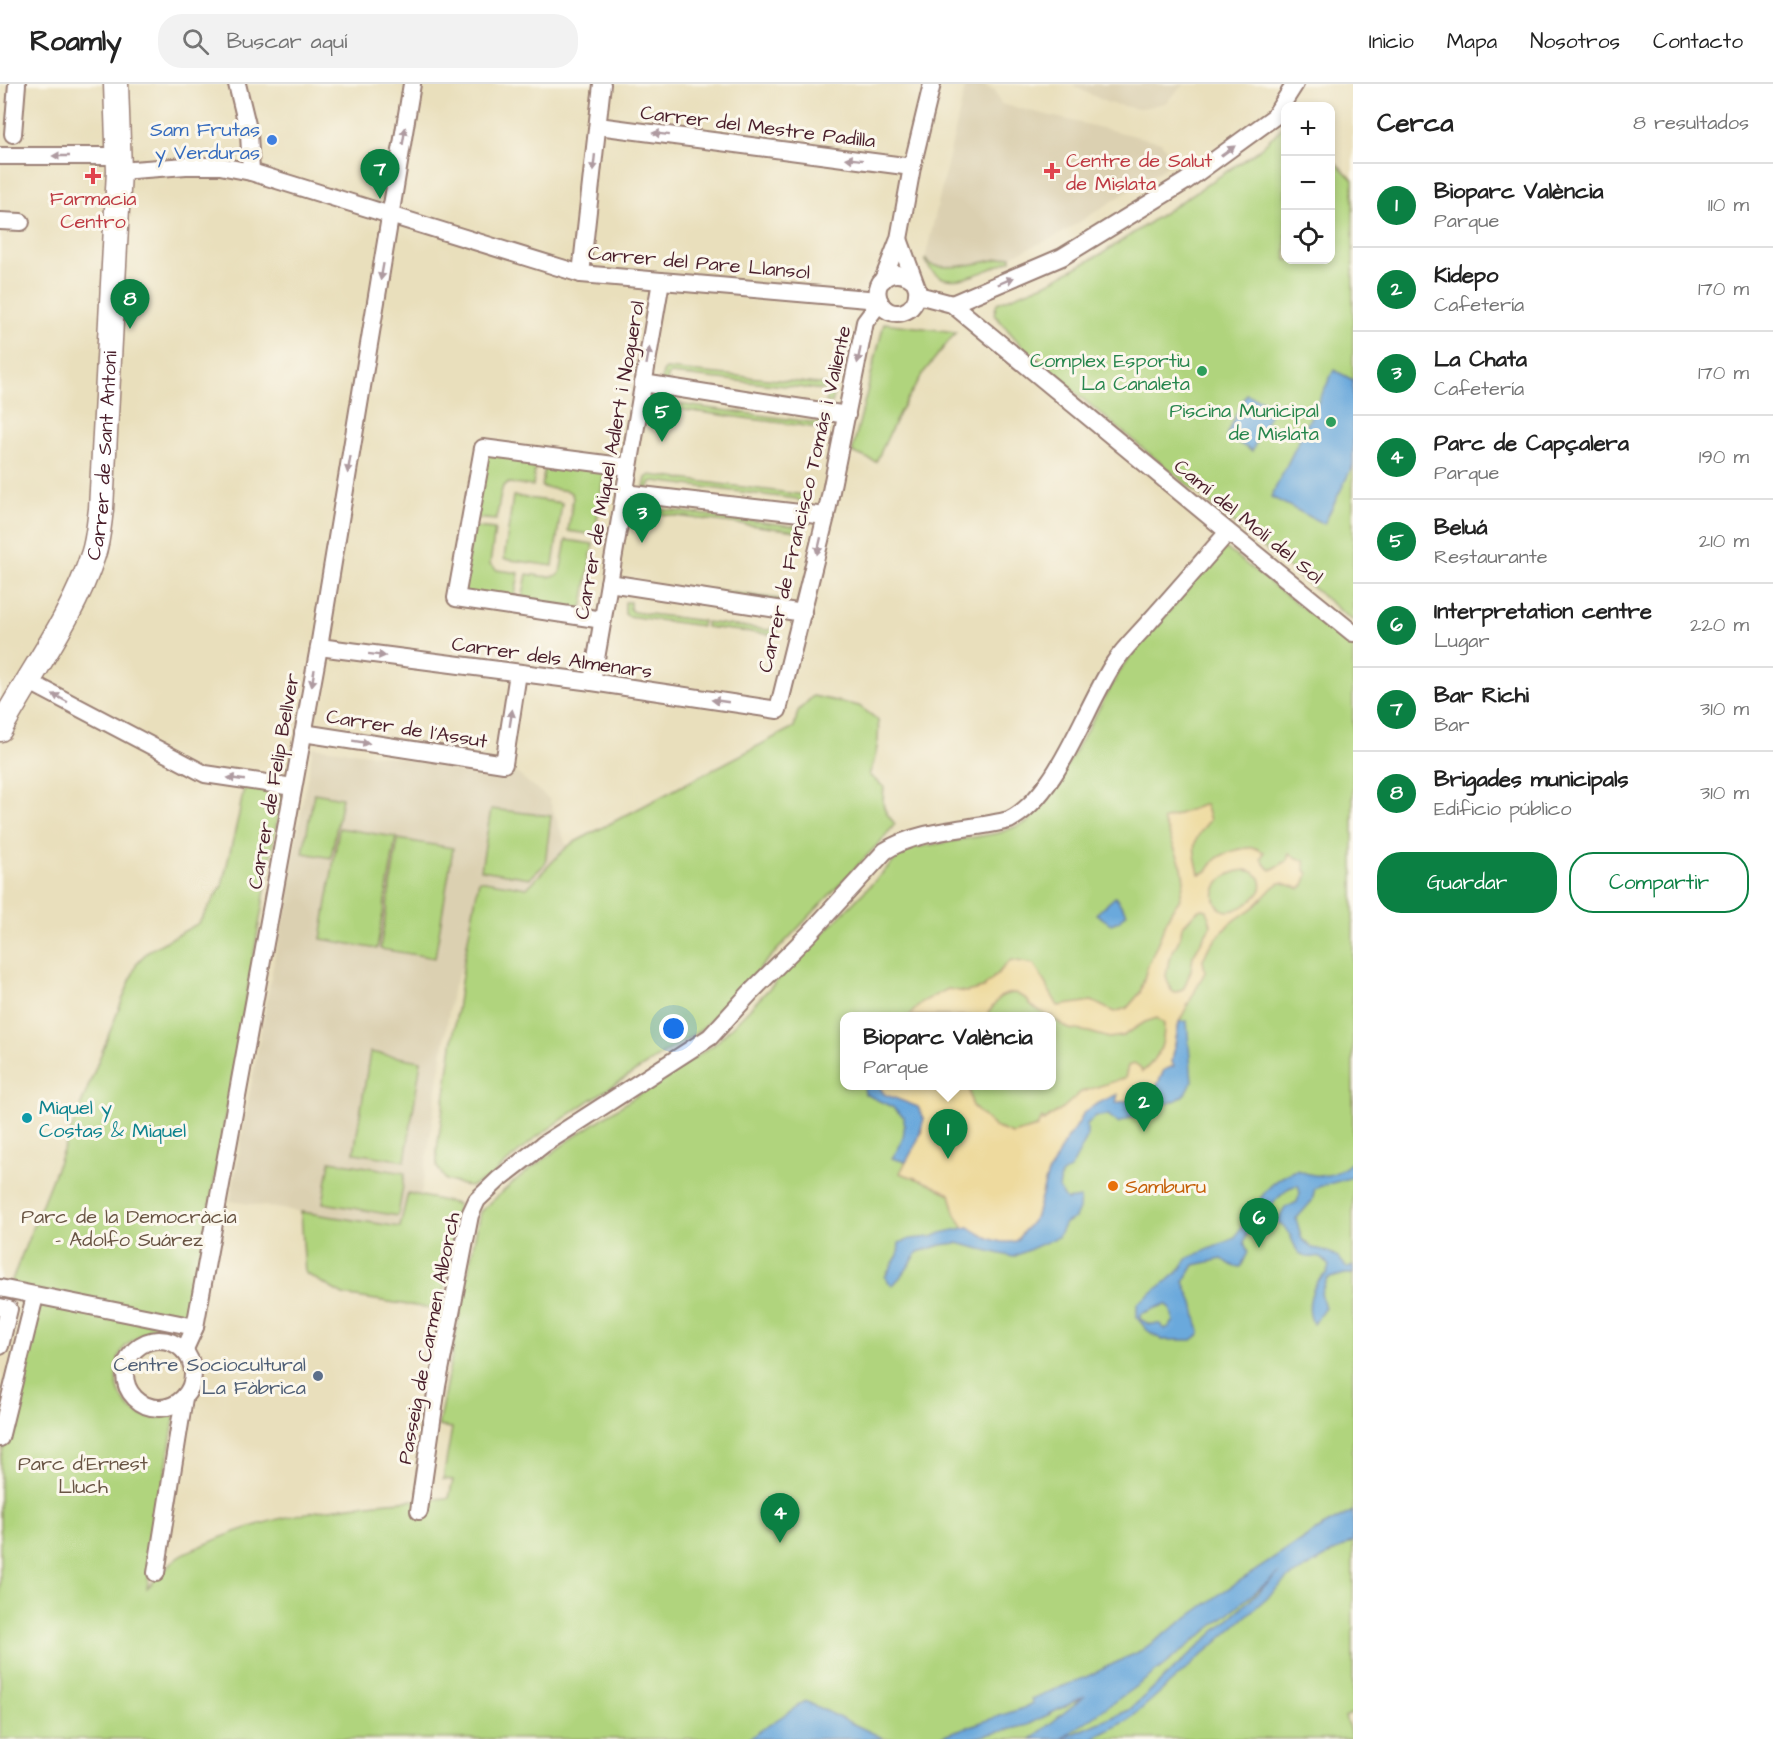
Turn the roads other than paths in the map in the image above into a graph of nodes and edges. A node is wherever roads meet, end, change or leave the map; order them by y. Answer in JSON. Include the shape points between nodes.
{"nodes":[{"id":1,"x":17,"y":84,"type":"edge"},
{"id":2,"x":116,"y":84,"type":"edge"},
{"id":3,"x":237,"y":84,"type":"edge"},
{"id":4,"x":412,"y":84,"type":"edge"},
{"id":5,"x":602,"y":84,"type":"edge"},
{"id":6,"x":932,"y":84,"type":"edge"},
{"id":7,"x":1295,"y":84,"type":"edge"},
{"id":8,"x":598,"y":126,"type":"junction"},
{"id":9,"x":13,"y":134,"type":"dead end"},
{"id":10,"x":0,"y":156,"type":"edge"},
{"id":11,"x":119,"y":163,"type":"junction"},
{"id":12,"x":912,"y":167,"type":"junction"},
{"id":13,"x":250,"y":172,"type":"junction"},
{"id":14,"x":391,"y":215,"type":"junction"},
{"id":15,"x":0,"y":221,"type":"edge"},
{"id":16,"x":21,"y":222,"type":"dead end"},
{"id":17,"x":899,"y":239,"type":"junction"},
{"id":18,"x":581,"y":274,"type":"junction"},
{"id":19,"x":661,"y":281,"type":"junction"},
{"id":20,"x":916,"y":288,"type":"junction"},
{"id":21,"x":880,"y":292,"type":"junction"},
{"id":22,"x":952,"y":304,"type":"junction"},
{"id":23,"x":643,"y":383,"type":"junction"},
{"id":24,"x":847,"y":415,"type":"junction"},
{"id":25,"x":629,"y":467,"type":"junction"},
{"id":26,"x":624,"y":493,"type":"junction"},
{"id":27,"x":826,"y":516,"type":"junction"},
{"id":28,"x":1228,"y":532,"type":"junction"},
{"id":29,"x":609,"y":583,"type":"junction"},
{"id":30,"x":803,"y":613,"type":"junction"},
{"id":31,"x":603,"y":620,"type":"junction"},
{"id":32,"x":1353,"y":633,"type":"edge"},
{"id":33,"x":319,"y":647,"type":"junction"},
{"id":34,"x":518,"y":673,"type":"junction"},
{"id":35,"x":28,"y":681,"type":"junction"},
{"id":36,"x":592,"y":682,"type":"junction"},
{"id":37,"x":778,"y":710,"type":"joint"},
{"id":38,"x":3,"y":716,"type":"edge"},
{"id":39,"x":303,"y":733,"type":"junction"},
{"id":40,"x":293,"y":787,"type":"junction"},
{"id":41,"x":0,"y":1288,"type":"edge"},
{"id":42,"x":35,"y":1296,"type":"junction"},
{"id":43,"x":4,"y":1308,"type":"edge"},
{"id":44,"x":195,"y":1328,"type":"junction"},
{"id":45,"x":0,"y":1346,"type":"edge"},
{"id":46,"x":184,"y":1351,"type":"junction"},
{"id":47,"x":184,"y":1398,"type":"junction"},
{"id":48,"x":0,"y":1438,"type":"edge"},
{"id":49,"x":419,"y":1511,"type":"dead end"},
{"id":50,"x":156,"y":1573,"type":"dead end"}],
"edges":[{"from":1,"to":9,"type":"street"},
{"from":2,"to":11,"type":"street","name":"Carrer de Sant Antoni"},
{"from":3,"to":13,"type":"street","via":[[249,133]]},
{"from":14,"to":4,"type":"street","name":"Carrer de Felip Bellver","one_way":true},
{"from":5,"to":8,"type":"street"},
{"from":6,"to":12,"type":"street","name":"Carrer de Francisco Tomás i Valiente"},
{"from":22,"to":7,"type":"street","one_way":true,"via":[[1062,257],[1186,181],[1274,117]]},
{"from":12,"to":8,"type":"street","name":"Carrer del Mestre Padilla","one_way":true},
{"from":8,"to":18,"type":"street","one_way":true},
{"from":11,"to":10,"type":"street","name":"Carrer del Pare Llansol","one_way":true},
{"from":11,"to":13,"type":"street","name":"Carrer del Pare Llansol","via":[[220,166]]},
{"from":11,"to":35,"type":"street","name":"Carrer de Sant Antoni","via":[[101,509],[94,554],[52,642]]},
{"from":12,"to":17,"type":"street","name":"Carrer de Francisco Tomás i Valiente"},
{"from":13,"to":14,"type":"street","name":"Carrer del Pare Llansol"},
{"from":14,"to":18,"type":"street","name":"Carrer del Pare Llansol"},
{"from":14,"to":33,"type":"street","name":"Carrer de Felip Bellver","one_way":true},
{"from":15,"to":16,"type":"street"},
{"from":17,"to":20,"type":"street"},
{"from":17,"to":21,"type":"street","name":"Carrer de Francisco Tomás i Valiente"},
{"from":18,"to":19,"type":"street","name":"Carrer del Pare Llansol"},
{"from":19,"to":21,"type":"street","name":"Carrer del Pare Llansol","via":[[858,298]]},
{"from":23,"to":19,"type":"street","name":"Carrer de Miquel Adlert i Noguerol","one_way":true},
{"from":20,"to":21,"type":"street","via":[[909,276],[896,273],[889,275]]},
{"from":20,"to":21,"type":"street","via":[[912,307],[901,313],[888,310]]},
{"from":20,"to":22,"type":"street"},
{"from":21,"to":24,"type":"street","name":"Carrer de Francisco Tomás i Valiente","one_way":true,"via":[[865,322]]},
{"from":22,"to":28,"type":"street","name":"Camí del Molí del Sol"},
{"from":23,"to":24,"type":"street"},
{"from":23,"to":25,"type":"street","name":"Carrer de Miquel Adlert i Noguerol"},
{"from":24,"to":27,"type":"street","name":"Carrer de Francisco Tomás i Valiente"},
{"from":25,"to":26,"type":"street","name":"Carrer de Miquel Adlert i Noguerol"},
{"from":25,"to":31,"type":"street","via":[[483,447],[456,598]]},
{"from":26,"to":27,"type":"street"},
{"from":26,"to":29,"type":"street","name":"Carrer de Miquel Adlert i Noguerol"},
{"from":27,"to":30,"type":"street","name":"Carrer de Francisco Tomás i Valiente","one_way":true},
{"from":28,"to":32,"type":"street","name":"Camí del Molí del Sol"},
{"from":28,"to":49,"type":"street","name":"Passeig de Carmen Alborch","via":[[1115,662],[1044,789],[1020,814],[1009,820],[911,838],[885,851],[710,1037],[544,1144],[477,1200],[470,1215],[439,1374]]},
{"from":29,"to":30,"type":"street"},
{"from":29,"to":31,"type":"street","name":"Carrer de Miquel Adlert i Noguerol"},
{"from":30,"to":37,"type":"street","name":"Carrer de Francisco Tomás i Valiente"},
{"from":31,"to":36,"type":"street","name":"Carrer de Miquel Adlert i Noguerol"},
{"from":33,"to":34,"type":"street","name":"Carrer dels Almenars","one_way":true},
{"from":33,"to":39,"type":"street","name":"Carrer de Felip Bellver","one_way":true},
{"from":34,"to":36,"type":"street","name":"Carrer dels Almenars"},
{"from":39,"to":34,"type":"street","name":"Carrer de l'Assut","one_way":true,"via":[[504,764]]},
{"from":35,"to":38,"type":"street","name":"Carrer de Sant Antoni"},
{"from":40,"to":35,"type":"street","one_way":true,"via":[[205,774]]},
{"from":37,"to":36,"type":"street","name":"Carrer dels Almenars","one_way":true},
{"from":39,"to":40,"type":"street","name":"Carrer de Felip Bellver"},
{"from":40,"to":44,"type":"street","name":"Carrer de Felip Bellver"},
{"from":41,"to":42,"type":"street"},
{"from":42,"to":44,"type":"street"},
{"from":42,"to":48,"type":"street"},
{"from":43,"to":45,"type":"street"},
{"from":44,"to":46,"type":"street","name":"Carrer de Felip Bellver"},
{"from":46,"to":47,"type":"street","via":[[194,1372]]},
{"from":46,"to":47,"type":"street","via":[[163,1340],[146,1342],[129,1358],[125,1376],[134,1398],[151,1408],[162,1409]]},
{"from":47,"to":50,"type":"street"}]}
